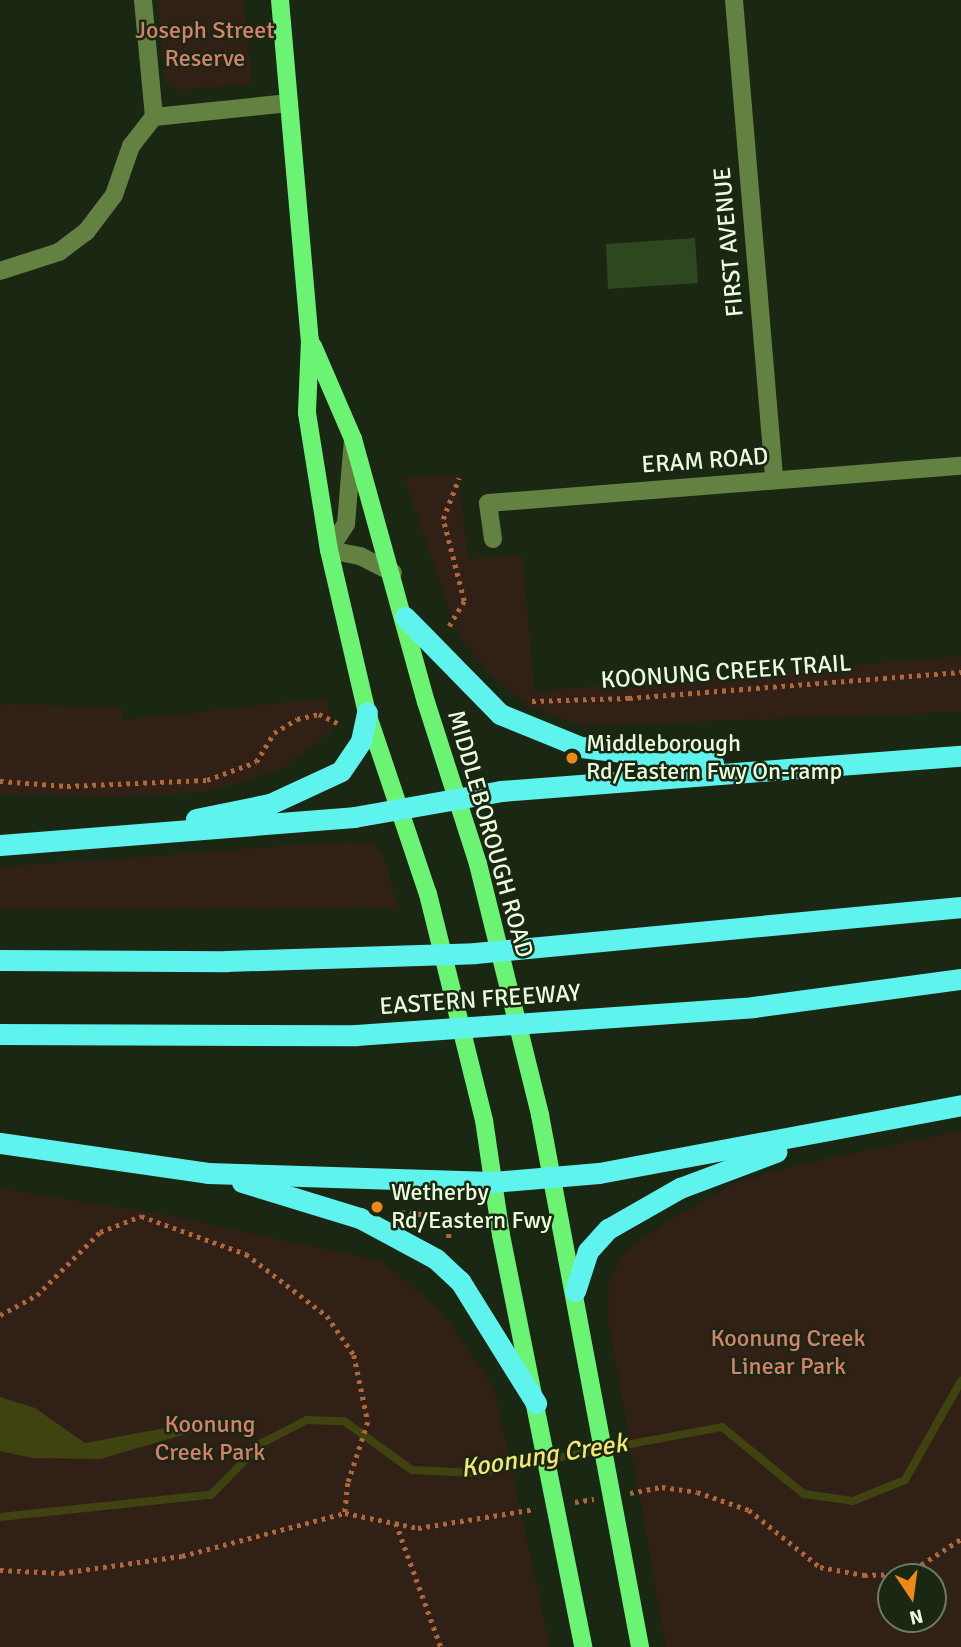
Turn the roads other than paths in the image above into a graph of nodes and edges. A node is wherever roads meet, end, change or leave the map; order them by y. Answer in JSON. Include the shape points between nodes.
{"nodes":[{"id":1,"x":143,"y":0,"type":"edge"},
{"id":2,"x":280,"y":0,"type":"edge"},
{"id":3,"x":734,"y":0,"type":"edge"},
{"id":4,"x":289,"y":103,"type":"junction"},
{"id":5,"x":154,"y":117,"type":"junction"},
{"id":6,"x":0,"y":271,"type":"edge"},
{"id":7,"x":310,"y":340,"type":"junction"},
{"id":8,"x":353,"y":439,"type":"junction"},
{"id":9,"x":961,"y":466,"type":"edge"},
{"id":10,"x":774,"y":480,"type":"junction"},
{"id":11,"x":493,"y":539,"type":"dead end"},
{"id":12,"x":329,"y":550,"type":"junction"},
{"id":13,"x":393,"y":573,"type":"junction"},
{"id":14,"x":405,"y":617,"type":"junction"},
{"id":15,"x":367,"y":713,"type":"junction"},
{"id":16,"x":961,"y":756,"type":"edge"},
{"id":17,"x":757,"y":768,"type":"junction"},
{"id":18,"x":459,"y":801,"type":"junction"},
{"id":19,"x":398,"y":812,"type":"junction"},
{"id":20,"x":94,"y":839,"type":"junction"},
{"id":21,"x":0,"y":845,"type":"edge"},
{"id":22,"x":961,"y":907,"type":"edge"},
{"id":23,"x":0,"y":960,"type":"edge"},
{"id":24,"x":961,"y":979,"type":"edge"},
{"id":25,"x":0,"y":1034,"type":"edge"},
{"id":26,"x":961,"y":1105,"type":"edge"},
{"id":27,"x":879,"y":1121,"type":"junction"},
{"id":28,"x":0,"y":1143,"type":"edge"},
{"id":29,"x":208,"y":1173,"type":"junction"},
{"id":30,"x":552,"y":1176,"type":"junction"},
{"id":31,"x":493,"y":1182,"type":"junction"},
{"id":32,"x":575,"y":1291,"type":"junction"},
{"id":33,"x":536,"y":1403,"type":"junction"},
{"id":34,"x":583,"y":1647,"type":"edge"},
{"id":35,"x":640,"y":1647,"type":"edge"}],
"edges":[{"from":1,"to":5,"type":"street"},
{"from":2,"to":4,"type":"main road","name":"MIDDLEBOROUGH ROAD"},
{"from":3,"to":10,"type":"street","name":"FIRST AVENUE"},
{"from":4,"to":5,"type":"street"},
{"from":4,"to":7,"type":"main road","name":"MIDDLEBOROUGH ROAD"},
{"from":5,"to":6,"type":"street","via":[[131,146],[114,195],[86,232],[59,252]]},
{"from":7,"to":8,"type":"main road","name":"MIDDLEBOROUGH ROAD"},
{"from":7,"to":12,"type":"main road","name":"MIDDLEBOROUGH ROAD","via":[[307,413]]},
{"from":8,"to":12,"type":"street","via":[[346,524]]},
{"from":8,"to":13,"type":"main road","name":"MIDDLEBOROUGH ROAD"},
{"from":9,"to":10,"type":"street","name":"ERAM ROAD"},
{"from":10,"to":11,"type":"street","name":"ERAM ROAD","via":[[488,503]]},
{"from":12,"to":13,"type":"street","via":[[360,556]]},
{"from":12,"to":15,"type":"main road","name":"MIDDLEBOROUGH ROAD"},
{"from":13,"to":14,"type":"main road","name":"MIDDLEBOROUGH ROAD"},
{"from":14,"to":17,"type":"highway","via":[[500,714],[581,747]]},
{"from":14,"to":18,"type":"main road","name":"MIDDLEBOROUGH ROAD"},
{"from":15,"to":19,"type":"main road","name":"MIDDLEBOROUGH ROAD"},
{"from":15,"to":20,"type":"highway","via":[[361,741],[341,771],[318,783],[270,804]]},
{"from":16,"to":17,"type":"highway"},
{"from":17,"to":18,"type":"highway","via":[[501,790]]},
{"from":18,"to":19,"type":"highway"},
{"from":18,"to":30,"type":"main road","name":"MIDDLEBOROUGH ROAD"},
{"from":19,"to":20,"type":"highway"},
{"from":19,"to":31,"type":"main road","name":"MIDDLEBOROUGH ROAD","via":[[420,869],[484,1120]]},
{"from":20,"to":21,"type":"highway"},
{"from":22,"to":23,"type":"highway","name":"EASTERN FREEWAY","via":[[475,953],[226,961]]},
{"from":24,"to":25,"type":"highway","name":"EASTERN FREEWAY","via":[[753,1007],[356,1035]]},
{"from":26,"to":27,"type":"highway"},
{"from":27,"to":30,"type":"highway","via":[[599,1172]]},
{"from":27,"to":32,"type":"highway","via":[[745,1161],[680,1188],[608,1230],[588,1251]]},
{"from":28,"to":29,"type":"highway"},
{"from":29,"to":31,"type":"highway"},
{"from":29,"to":33,"type":"highway","via":[[360,1217],[436,1259],[460,1281]]},
{"from":30,"to":31,"type":"highway"},
{"from":30,"to":32,"type":"main road","name":"MIDDLEBOROUGH ROAD"},
{"from":31,"to":33,"type":"main road","name":"MIDDLEBOROUGH ROAD"},
{"from":32,"to":35,"type":"main road","name":"MIDDLEBOROUGH ROAD"},
{"from":33,"to":34,"type":"main road","name":"MIDDLEBOROUGH ROAD"}]}
